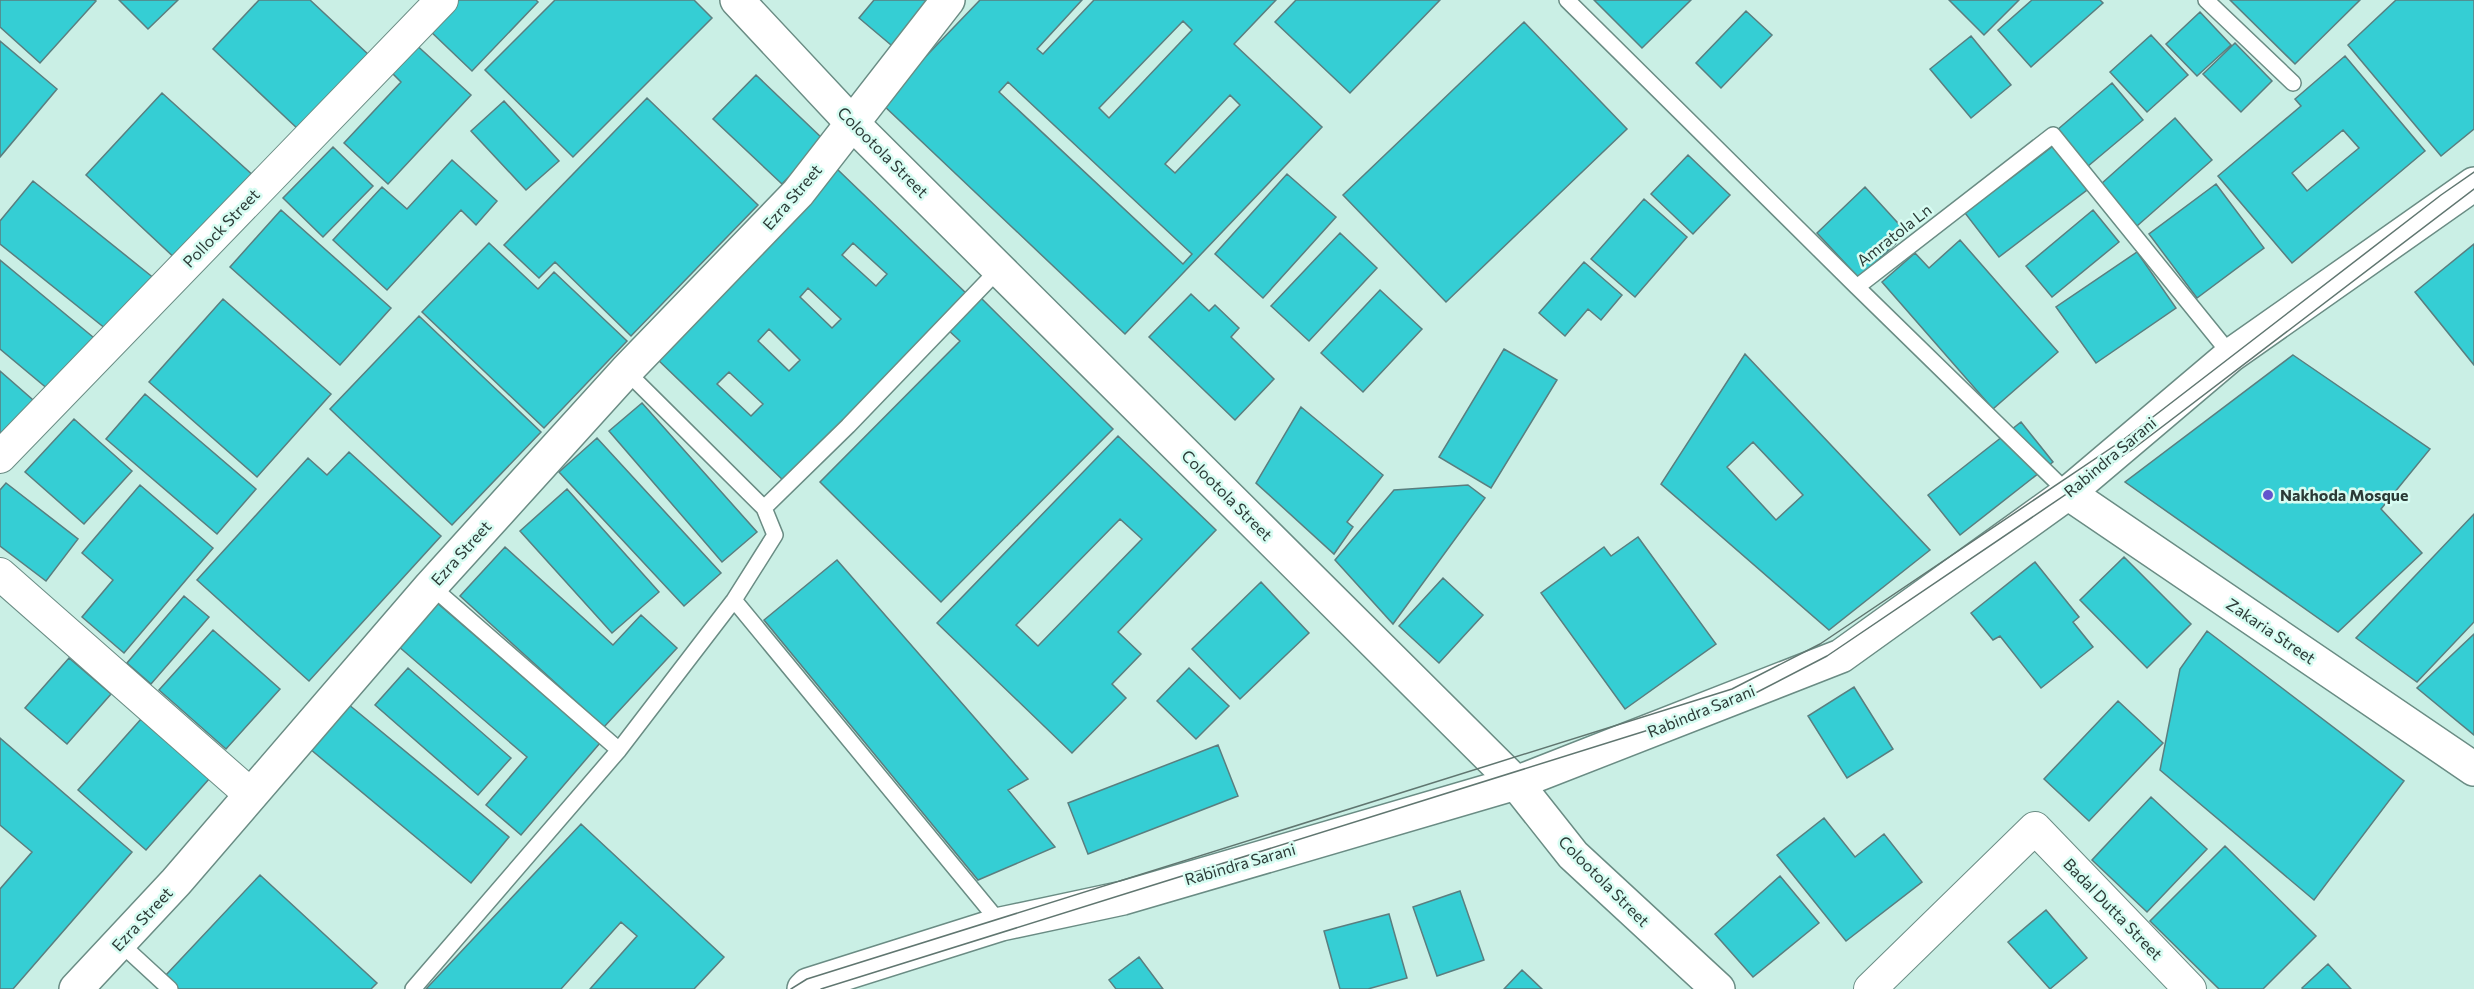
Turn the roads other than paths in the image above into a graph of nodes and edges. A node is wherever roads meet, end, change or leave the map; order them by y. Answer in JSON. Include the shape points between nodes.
{"nodes":[{"id":1,"x":442,"y":0,"type":"edge"},
{"id":2,"x":737,"y":0,"type":"edge"},
{"id":3,"x":948,"y":0,"type":"edge"},
{"id":4,"x":1566,"y":0,"type":"edge"},
{"id":5,"x":2206,"y":0,"type":"edge"},
{"id":6,"x":2294,"y":83,"type":"dead end"},
{"id":7,"x":852,"y":123,"type":"junction"},
{"id":8,"x":2474,"y":184,"type":"edge"},
{"id":9,"x":1000,"y":268,"type":"junction"},
{"id":10,"x":1857,"y":287,"type":"junction"},
{"id":11,"x":2231,"y":355,"type":"junction"},
{"id":12,"x":626,"y":371,"type":"junction"},
{"id":13,"x":0,"y":457,"type":"edge"},
{"id":14,"x":2068,"y":493,"type":"junction"},
{"id":15,"x":764,"y":508,"type":"junction"},
{"id":16,"x":0,"y":574,"type":"edge"},
{"id":17,"x":431,"y":586,"type":"junction"},
{"id":18,"x":734,"y":600,"type":"junction"},
{"id":19,"x":619,"y":750,"type":"junction"},
{"id":20,"x":2474,"y":769,"type":"edge"},
{"id":21,"x":1516,"y":783,"type":"junction"},
{"id":22,"x":251,"y":795,"type":"junction"},
{"id":23,"x":1001,"y":924,"type":"junction"},
{"id":24,"x":120,"y":943,"type":"junction"},
{"id":25,"x":1709,"y":986,"type":"edge"},
{"id":26,"x":76,"y":989,"type":"edge"},
{"id":27,"x":170,"y":989,"type":"edge"},
{"id":28,"x":413,"y":989,"type":"edge"},
{"id":29,"x":804,"y":989,"type":"edge"},
{"id":30,"x":1870,"y":989,"type":"edge"},
{"id":31,"x":2190,"y":989,"type":"edge"}],
"edges":[{"from":1,"to":13,"type":"street","name":"Pollock Street"},
{"from":2,"to":7,"type":"main road","name":"Colootola Street"},
{"from":3,"to":7,"type":"main road","name":"Ezra Street"},
{"from":4,"to":10,"type":"lane","name":"Amratola Ln"},
{"from":5,"to":6,"type":"lane"},
{"from":7,"to":9,"type":"main road","name":"Colootola Street"},
{"from":7,"to":12,"type":"main road","name":"Ezra Street","via":[[798,193]]},
{"from":8,"to":11,"type":"main road","name":"Rabindra Sarani"},
{"from":9,"to":15,"type":"lane"},
{"from":9,"to":21,"type":"main road","name":"Colootola Street"},
{"from":10,"to":11,"type":"lane","name":"Amratola Ln","via":[[2053,135]]},
{"from":10,"to":14,"type":"lane"},
{"from":11,"to":14,"type":"main road","name":"Rabindra Sarani"},
{"from":12,"to":15,"type":"lane"},
{"from":12,"to":17,"type":"main road","name":"Ezra Street"},
{"from":14,"to":20,"type":"main road","name":"Zakaria Street"},
{"from":14,"to":21,"type":"main road","name":"Rabindra Sarani","via":[[1842,656]]},
{"from":15,"to":18,"type":"lane","via":[[775,535]]},
{"from":16,"to":22,"type":"street"},
{"from":17,"to":19,"type":"lane"},
{"from":17,"to":22,"type":"main road","name":"Ezra Street"},
{"from":18,"to":19,"type":"lane"},
{"from":18,"to":23,"type":"lane"},
{"from":19,"to":28,"type":"lane"},
{"from":21,"to":23,"type":"main road","name":"Rabindra Sarani","via":[[1123,898]]},
{"from":21,"to":25,"type":"main road","name":"Colootola Street","via":[[1574,855]]},
{"from":22,"to":24,"type":"main road","name":"Ezra Street"},
{"from":23,"to":29,"type":"main road","name":"Rabindra Sarani"},
{"from":24,"to":26,"type":"main road","name":"Ezra Street"},
{"from":24,"to":27,"type":"lane"},
{"from":30,"to":31,"type":"street","name":"Badal Dutta Street","via":[[2035,828]]}]}
